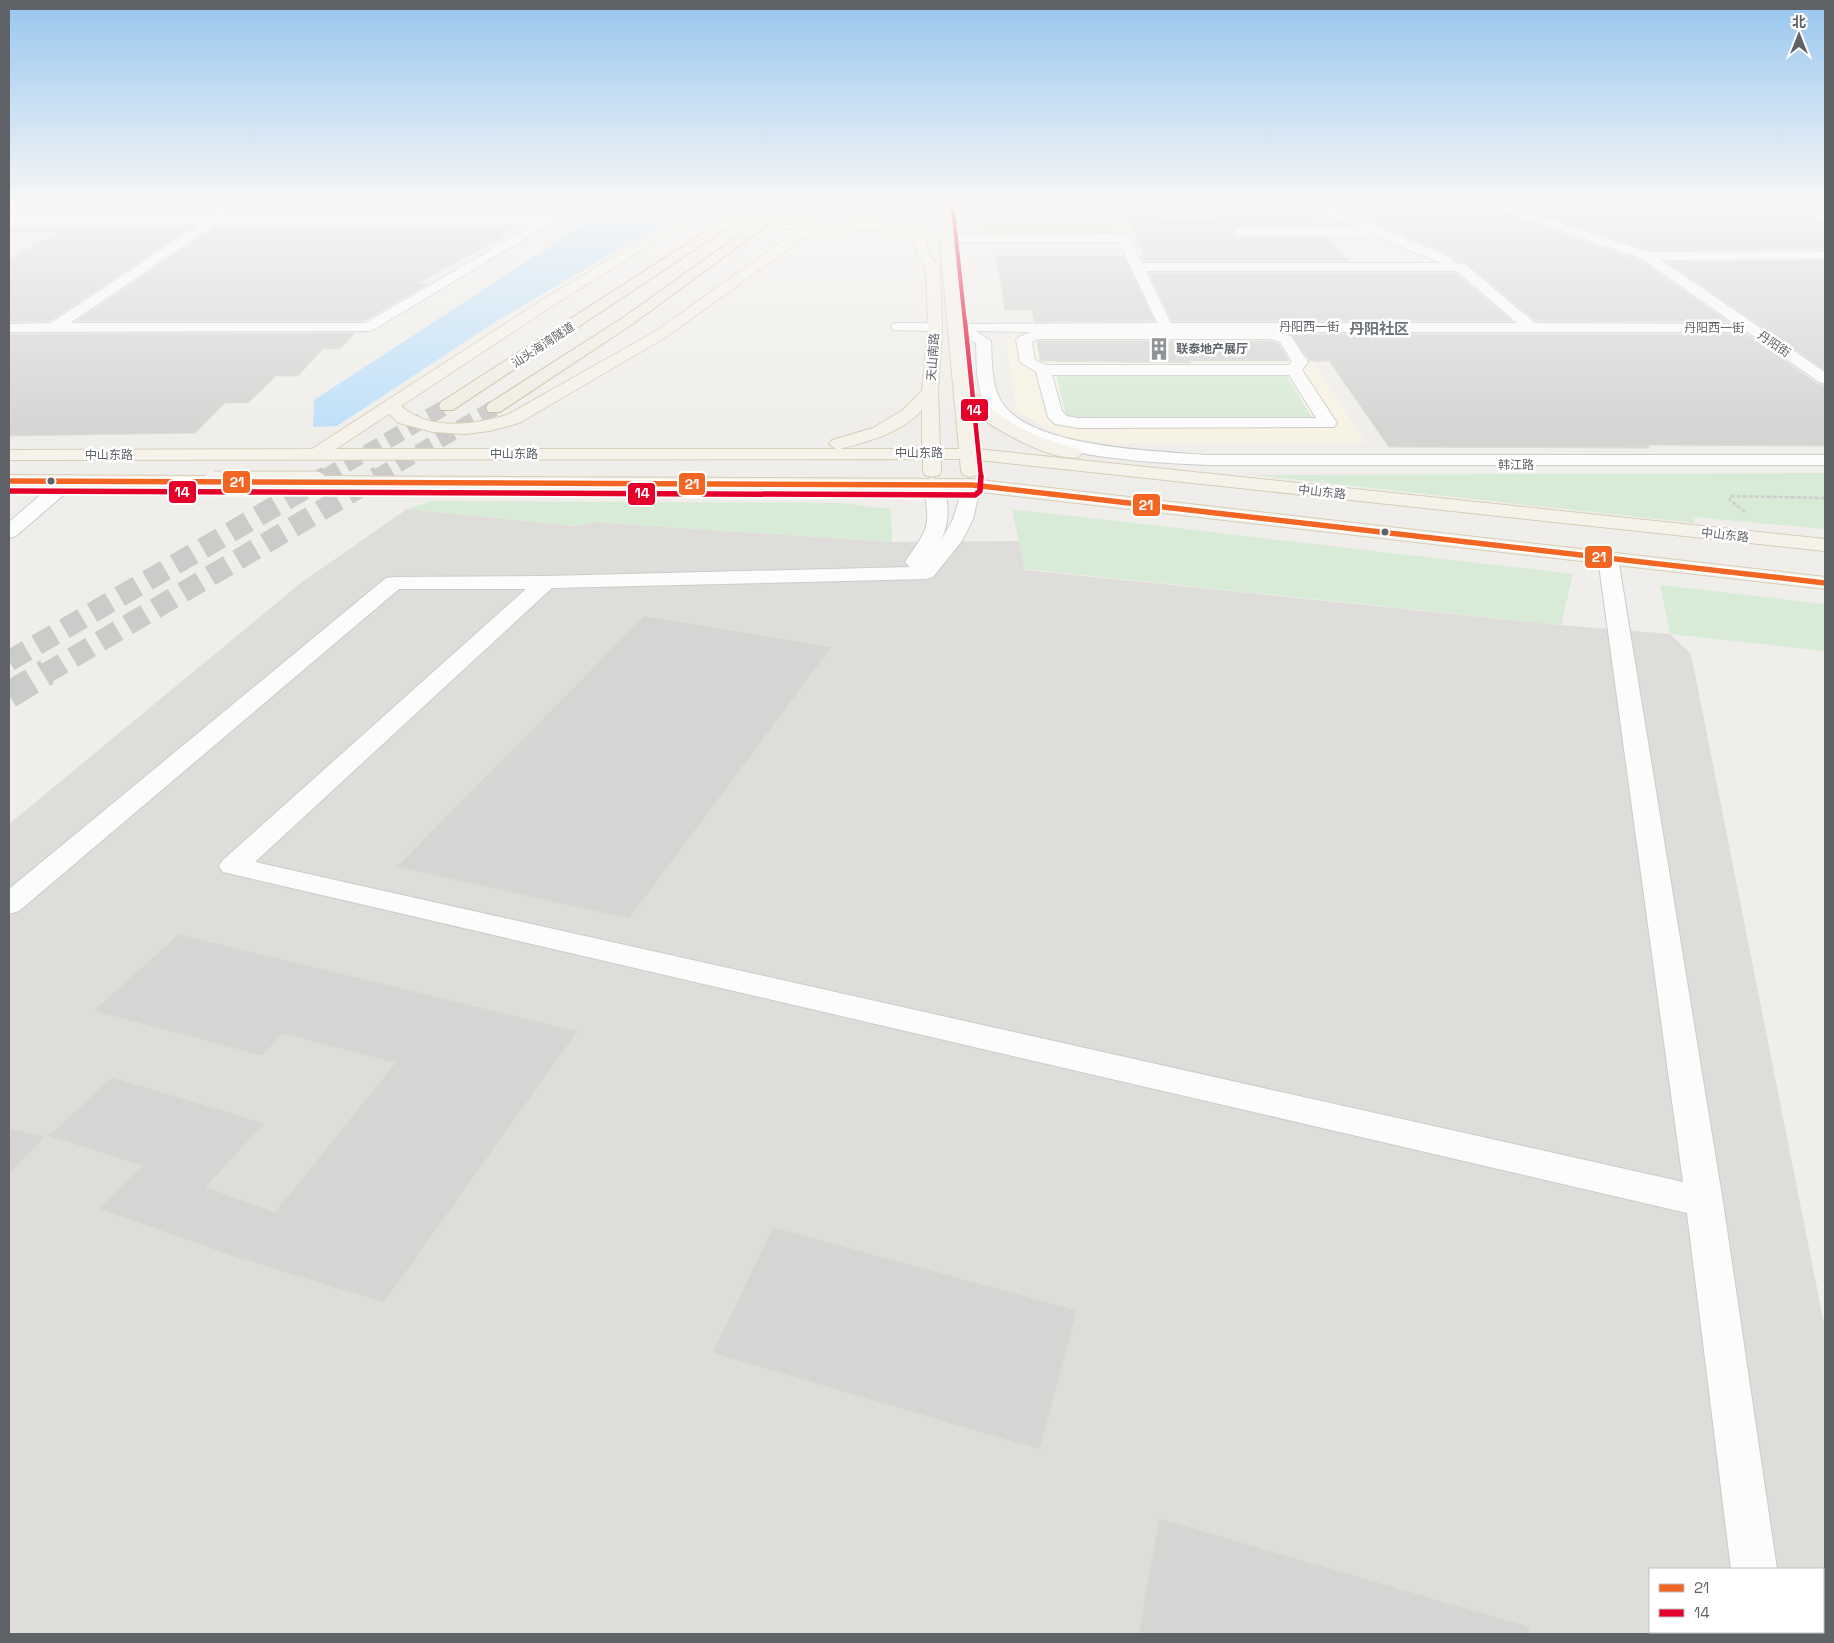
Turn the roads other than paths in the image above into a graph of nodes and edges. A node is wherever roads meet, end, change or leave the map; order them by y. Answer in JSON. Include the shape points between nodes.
{"nodes":[{"id":1,"x":129,"y":277,"type":"edge"},
{"id":2,"x":455,"y":277,"type":"edge"},
{"id":3,"x":591,"y":277,"type":"edge"},
{"id":4,"x":625,"y":277,"type":"edge"},
{"id":5,"x":647,"y":277,"type":"edge"},
{"id":6,"x":689,"y":277,"type":"edge"},
{"id":7,"x":741,"y":277,"type":"edge"},
{"id":8,"x":933,"y":277,"type":"edge"},
{"id":9,"x":950,"y":277,"type":"edge"},
{"id":10,"x":1142,"y":277,"type":"edge"},
{"id":11,"x":1471,"y":277,"type":"edge"},
{"id":12,"x":1677,"y":277,"type":"edge"},
{"id":13,"x":706,"y":280,"type":"dead end"},
{"id":14,"x":629,"y":320,"type":"junction"},
{"id":15,"x":898,"y":327,"type":"dead end"},
{"id":16,"x":956,"y":327,"type":"junction"},
{"id":17,"x":1166,"y":327,"type":"junction"},
{"id":18,"x":1530,"y":327,"type":"junction"},
{"id":19,"x":9,"y":328,"type":"edge"},
{"id":20,"x":54,"y":328,"type":"junction"},
{"id":21,"x":935,"y":328,"type":"junction"},
{"id":22,"x":1751,"y":328,"type":"junction"},
{"id":23,"x":1043,"y":370,"type":"junction"},
{"id":24,"x":1294,"y":370,"type":"junction"},
{"id":25,"x":501,"y":373,"type":"junction"},
{"id":26,"x":1825,"y":379,"type":"edge"},
{"id":27,"x":963,"y":391,"type":"junction"},
{"id":28,"x":930,"y":392,"type":"junction"},
{"id":29,"x":390,"y":406,"type":"junction"},
{"id":30,"x":447,"y":406,"type":"tunnel mouth"},
{"id":31,"x":494,"y":408,"type":"tunnel mouth"},
{"id":32,"x":1190,"y":423,"type":"junction"},
{"id":33,"x":932,"y":453,"type":"junction"},
{"id":34,"x":317,"y":454,"type":"junction"},
{"id":35,"x":729,"y":454,"type":"junction"},
{"id":36,"x":969,"y":454,"type":"junction"},
{"id":37,"x":9,"y":455,"type":"edge"},
{"id":38,"x":1207,"y":460,"type":"junction"},
{"id":39,"x":1825,"y":460,"type":"edge"},
{"id":40,"x":1825,"y":465,"type":"edge"},
{"id":41,"x":9,"y":481,"type":"edge"},
{"id":42,"x":68,"y":481,"type":"junction"},
{"id":43,"x":932,"y":484,"type":"junction"},
{"id":44,"x":972,"y":485,"type":"junction"},
{"id":45,"x":1254,"y":485,"type":"junction"},
{"id":46,"x":9,"y":532,"type":"edge"},
{"id":47,"x":1825,"y":546,"type":"edge"},
{"id":48,"x":1608,"y":558,"type":"junction"},
{"id":49,"x":906,"y":574,"type":"junction"},
{"id":50,"x":546,"y":582,"type":"junction"},
{"id":51,"x":1825,"y":583,"type":"edge"},
{"id":52,"x":9,"y":904,"type":"edge"},
{"id":53,"x":1704,"y":1202,"type":"junction"},
{"id":54,"x":1754,"y":1568,"type":"edge"}],
"edges":[{"from":1,"to":20,"type":"street"},
{"from":2,"to":20,"type":"street","via":[[368,328]]},
{"from":3,"to":29,"type":"main road"},
{"from":4,"to":25,"type":"highway"},
{"from":5,"to":25,"type":"highway","name":"汕头海湾隧道"},
{"from":6,"to":14,"type":"highway","name":"汕头海湾隧道"},
{"from":7,"to":29,"type":"main road","via":[[661,334],[513,419],[473,428],[433,427],[405,419]]},
{"from":8,"to":21,"type":"main road","name":"天山南路"},
{"from":9,"to":16,"type":"main road","name":"天山南路"},
{"from":10,"to":17,"type":"street"},
{"from":11,"to":18,"type":"street"},
{"from":12,"to":22,"type":"street","name":"丹阳街"},
{"from":13,"to":14,"type":"highway"},
{"from":14,"to":31,"type":"highway","name":"汕头海湾隧道"},
{"from":15,"to":21,"type":"street"},
{"from":16,"to":17,"type":"street","name":"丹阳西一街"},
{"from":16,"to":27,"type":"main road","name":"天山南路"},
{"from":16,"to":38,"type":"street","via":[[983,341],[989,393],[995,405],[1005,418],[1028,431],[1066,444],[1107,451]]},
{"from":17,"to":18,"type":"street","name":"丹阳西一街"},
{"from":18,"to":22,"type":"street","name":"丹阳西一街"},
{"from":19,"to":20,"type":"street"},
{"from":21,"to":28,"type":"main road","name":"天山南路"},
{"from":22,"to":26,"type":"street","name":"丹阳街"},
{"from":23,"to":24,"type":"street"},
{"from":23,"to":24,"type":"street","via":[[1028,362],[1024,340],[1034,335],[1271,335],[1286,339],[1300,362]]},
{"from":23,"to":32,"type":"street","via":[[1054,413],[1061,420],[1078,423]]},
{"from":24,"to":32,"type":"street","via":[[1328,423]]},
{"from":25,"to":30,"type":"highway","name":"汕头海湾隧道"},
{"from":27,"to":36,"type":"main road","name":"天山南路"},
{"from":27,"to":45,"type":"main road","via":[[993,420],[1038,442],[1117,460],[1210,471]]},
{"from":28,"to":33,"type":"main road","name":"天山南路"},
{"from":28,"to":35,"type":"main road","via":[[909,414],[879,432],[838,444],[770,446]]},
{"from":29,"to":34,"type":"main road"},
{"from":32,"to":38,"type":"street"},
{"from":33,"to":35,"type":"main road","name":"中山东路"},
{"from":33,"to":36,"type":"main road","name":"中山东路"},
{"from":33,"to":43,"type":"main road","name":"天山南路"},
{"from":34,"to":35,"type":"main road","name":"中山东路"},
{"from":34,"to":37,"type":"main road","name":"中山东路"},
{"from":36,"to":44,"type":"main road","name":"天山南路"},
{"from":36,"to":45,"type":"main road","name":"中山东路"},
{"from":38,"to":39,"type":"street","name":"韩江路"},
{"from":38,"to":40,"type":"street","name":"韩江路","via":[[1251,464]]},
{"from":41,"to":42,"type":"main road","name":"中山东路"},
{"from":42,"to":43,"type":"main road","name":"中山东路","bridge":true},
{"from":42,"to":46,"type":"street"},
{"from":43,"to":44,"type":"main road","name":"中山东路"},
{"from":43,"to":49,"type":"street","via":[[939,518],[932,542]]},
{"from":44,"to":48,"type":"main road","name":"中山东路"},
{"from":44,"to":49,"type":"street","via":[[963,519],[952,541],[926,573]]},
{"from":45,"to":47,"type":"main road","name":"中山东路"},
{"from":48,"to":51,"type":"main road","name":"中山东路"},
{"from":48,"to":53,"type":"street"},
{"from":49,"to":50,"type":"street"},
{"from":50,"to":52,"type":"street","via":[[394,584]]},
{"from":50,"to":53,"type":"street","via":[[232,866]]},
{"from":53,"to":54,"type":"street"}]}
